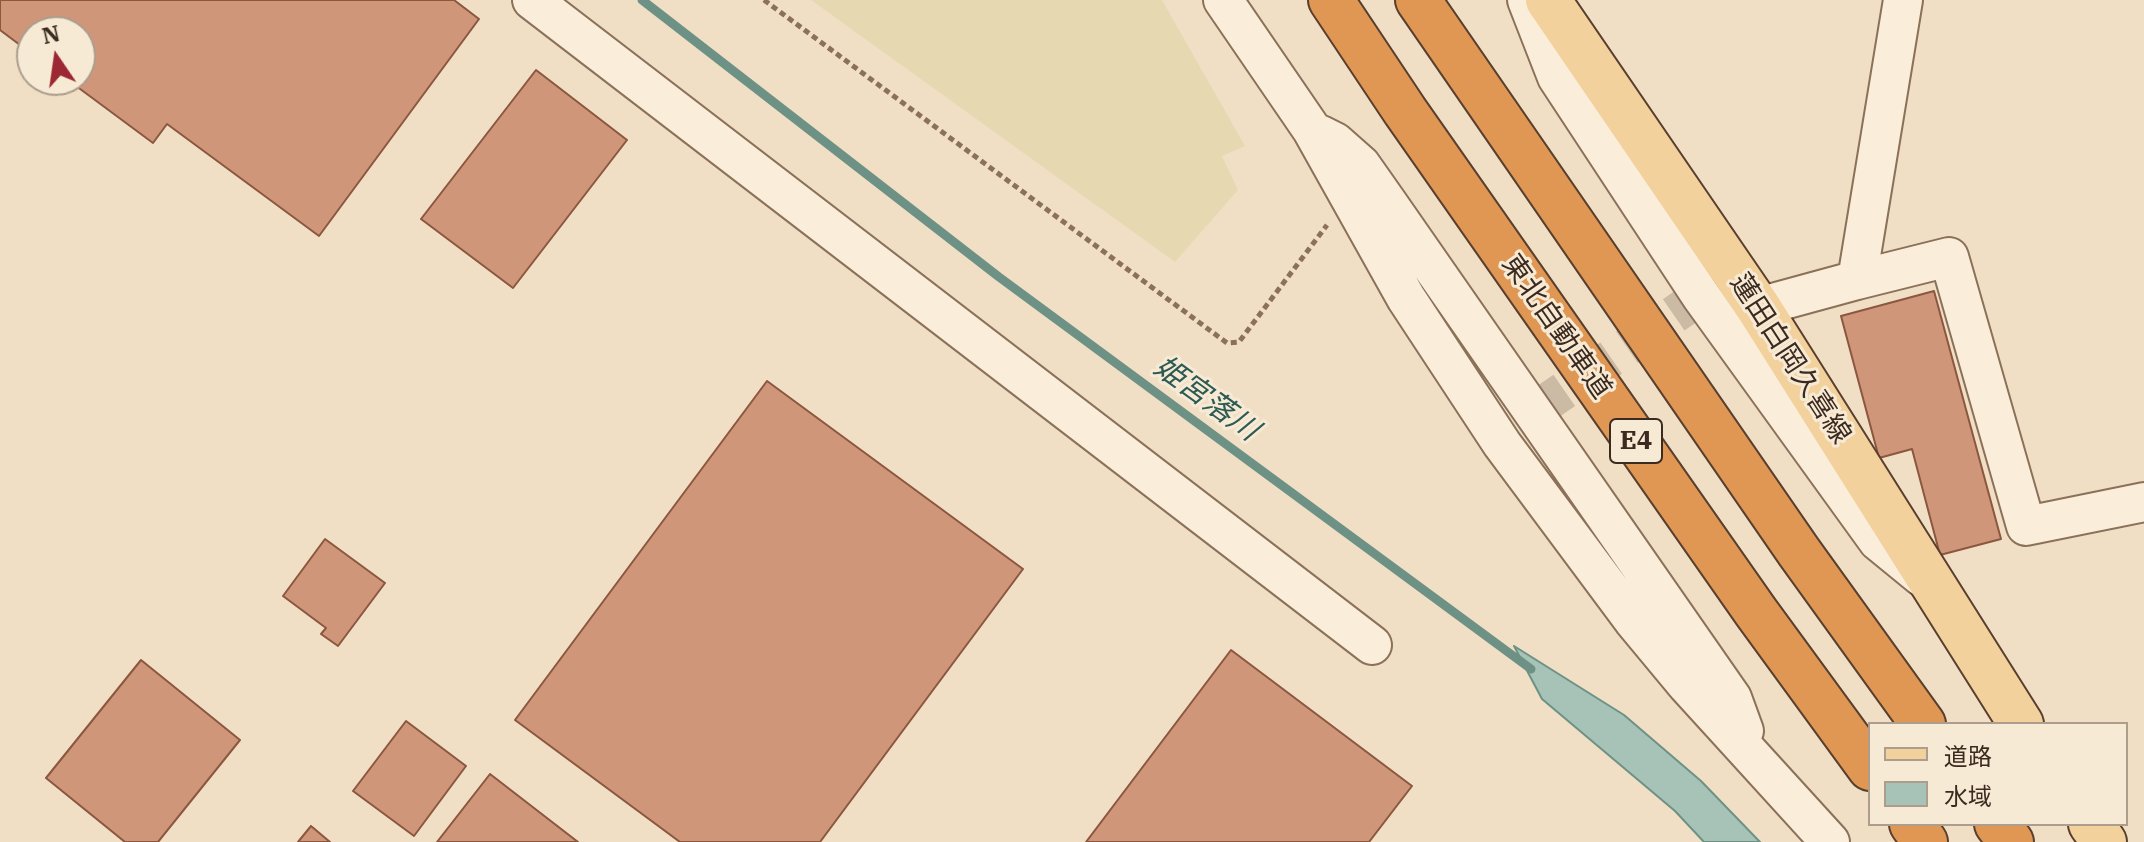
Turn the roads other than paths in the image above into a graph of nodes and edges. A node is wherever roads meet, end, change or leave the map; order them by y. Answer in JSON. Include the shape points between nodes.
{"nodes":[{"id":1,"x":532,"y":0,"type":"edge"},
{"id":2,"x":1223,"y":0,"type":"edge"},
{"id":3,"x":1311,"y":0,"type":"edge"},
{"id":4,"x":1331,"y":0,"type":"edge"},
{"id":5,"x":1418,"y":0,"type":"edge"},
{"id":6,"x":1431,"y":0,"type":"edge"},
{"id":7,"x":1527,"y":0,"type":"edge"},
{"id":8,"x":1548,"y":0,"type":"edge"},
{"id":9,"x":1903,"y":0,"type":"edge"},
{"id":10,"x":1466,"y":71,"type":"junction"},
{"id":11,"x":1405,"y":111,"type":"junction"},
{"id":12,"x":1312,"y":130,"type":"junction"},
{"id":13,"x":1857,"y":280,"type":"junction"},
{"id":14,"x":1758,"y":307,"type":"junction"},
{"id":15,"x":2144,"y":502,"type":"edge"},
{"id":16,"x":1937,"y":589,"type":"junction"},
{"id":17,"x":1372,"y":645,"type":"dead end"},
{"id":18,"x":1922,"y":722,"type":"edge"},
{"id":19,"x":2020,"y":722,"type":"edge"},
{"id":20,"x":1753,"y":757,"type":"junction"},
{"id":21,"x":1868,"y":765,"type":"edge"},
{"id":22,"x":1999,"y":826,"type":"edge"},
{"id":23,"x":1830,"y":842,"type":"edge"},
{"id":24,"x":2011,"y":842,"type":"edge"}],
"edges":[{"from":1,"to":17,"type":"street"},
{"from":2,"to":12,"type":"street"},
{"from":3,"to":11,"type":"highway"},
{"from":4,"to":11,"type":"highway","name":"東北自動車道","number":"E4"},
{"from":5,"to":10,"type":"highway","number":"E4"},
{"from":6,"to":10,"type":"highway"},
{"from":7,"to":16,"type":"street","via":[[1557,77],[1701,296],[1878,541]]},
{"from":8,"to":14,"type":"main road","name":"蓮田白岡久喜線"},
{"from":9,"to":13,"type":"street"},
{"from":10,"to":18,"type":"highway","number":"E4"},
{"from":11,"to":21,"type":"highway","name":"東北自動車道","number":"E4"},
{"from":12,"to":20,"type":"street","via":[[1406,298],[1502,444],[1633,620]]},
{"from":12,"to":20,"type":"street","via":[[1361,165],[1732,698]]},
{"from":13,"to":14,"type":"street"},
{"from":13,"to":15,"type":"street","via":[[1949,257],[2026,526]]},
{"from":14,"to":16,"type":"main road","name":"蓮田白岡久喜線"},
{"from":16,"to":19,"type":"main road","name":"蓮田白岡久喜線"},
{"from":20,"to":23,"type":"street"},
{"from":22,"to":24,"type":"highway"}]}
